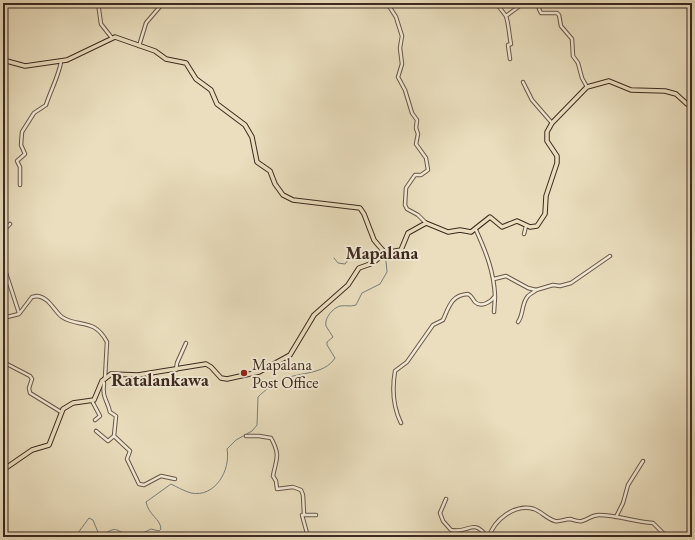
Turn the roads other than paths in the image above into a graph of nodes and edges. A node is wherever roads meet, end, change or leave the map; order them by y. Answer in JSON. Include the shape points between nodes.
{"nodes":[{"id":1,"x":98,"y":3,"type":"edge"},
{"id":2,"x":163,"y":3,"type":"edge"},
{"id":3,"x":387,"y":3,"type":"edge"},
{"id":4,"x":496,"y":3,"type":"edge"},
{"id":5,"x":542,"y":3,"type":"edge"},
{"id":6,"x":521,"y":5,"type":"dead end"},
{"id":7,"x":506,"y":16,"type":"junction"},
{"id":8,"x":112,"y":38,"type":"junction"},
{"id":9,"x":138,"y":46,"type":"junction"},
{"id":10,"x":510,"y":59,"type":"dead end"},
{"id":11,"x":3,"y":60,"type":"edge"},
{"id":12,"x":61,"y":61,"type":"junction"},
{"id":13,"x":523,"y":82,"type":"dead end"},
{"id":14,"x":587,"y":87,"type":"junction"},
{"id":15,"x":692,"y":106,"type":"edge"},
{"id":16,"x":552,"y":123,"type":"junction"},
{"id":17,"x":20,"y":185,"type":"dead end"},
{"id":18,"x":426,"y":222,"type":"junction"},
{"id":19,"x":10,"y":224,"type":"dead end"},
{"id":20,"x":526,"y":226,"type":"junction"},
{"id":21,"x":476,"y":230,"type":"junction"},
{"id":22,"x":3,"y":231,"type":"edge"},
{"id":23,"x":524,"y":234,"type":"dead end"},
{"id":24,"x":385,"y":253,"type":"junction"},
{"id":25,"x":610,"y":256,"type":"dead end"},
{"id":26,"x":3,"y":264,"type":"edge"},
{"id":27,"x":494,"y":279,"type":"junction"},
{"id":28,"x":536,"y":290,"type":"junction"},
{"id":29,"x":495,"y":296,"type":"junction"},
{"id":30,"x":494,"y":312,"type":"dead end"},
{"id":31,"x":19,"y":314,"type":"junction"},
{"id":32,"x":3,"y":318,"type":"edge"},
{"id":33,"x":518,"y":322,"type":"dead end"},
{"id":34,"x":186,"y":344,"type":"dead end"},
{"id":35,"x":3,"y":362,"type":"edge"},
{"id":36,"x":176,"y":370,"type":"junction"},
{"id":37,"x":103,"y":379,"type":"junction"},
{"id":38,"x":92,"y":401,"type":"junction"},
{"id":39,"x":62,"y":412,"type":"junction"},
{"id":40,"x":95,"y":420,"type":"dead end"},
{"id":41,"x":401,"y":423,"type":"dead end"},
{"id":42,"x":96,"y":431,"type":"dead end"},
{"id":43,"x":114,"y":436,"type":"junction"},
{"id":44,"x":246,"y":436,"type":"dead end"},
{"id":45,"x":643,"y":461,"type":"dead end"},
{"id":46,"x":3,"y":470,"type":"edge"},
{"id":47,"x":175,"y":479,"type":"dead end"},
{"id":48,"x":446,"y":499,"type":"dead end"},
{"id":49,"x":304,"y":514,"type":"junction"},
{"id":50,"x":316,"y":515,"type":"dead end"},
{"id":51,"x":616,"y":517,"type":"junction"},
{"id":52,"x":308,"y":537,"type":"edge"},
{"id":53,"x":488,"y":537,"type":"edge"},
{"id":54,"x":668,"y":537,"type":"edge"}],
"edges":[{"from":1,"to":8,"type":"street","via":[[101,24]]},
{"from":2,"to":9,"type":"street","via":[[146,23]]},
{"from":3,"to":18,"type":"street","via":[[400,24],[402,64],[398,77],[417,120],[416,144],[426,158],[428,170],[421,175],[415,175],[407,184],[405,205]]},
{"from":4,"to":7,"type":"street"},
{"from":5,"to":14,"type":"street","via":[[541,13],[559,15],[561,26],[572,39],[573,56]]},
{"from":6,"to":7,"type":"street"},
{"from":7,"to":10,"type":"street","via":[[509,22],[511,44],[507,49]]},
{"from":8,"to":9,"type":"main road"},
{"from":8,"to":12,"type":"main road"},
{"from":9,"to":24,"type":"main road","via":[[155,51],[166,59],[188,65],[196,79],[211,90],[217,104],[245,124],[252,137],[257,162],[270,171],[283,195],[293,200],[360,208],[374,240]]},
{"from":11,"to":12,"type":"main road","via":[[25,66]]},
{"from":12,"to":17,"type":"street","via":[[46,105],[34,113],[22,132],[21,146],[25,154],[17,161],[20,167]]},
{"from":13,"to":16,"type":"street","via":[[532,100]]},
{"from":14,"to":15,"type":"main road","via":[[609,81],[631,90],[676,94]]},
{"from":14,"to":16,"type":"main road"},
{"from":16,"to":20,"type":"main road","via":[[546,137],[557,156],[557,163],[546,196],[545,214],[537,226]]},
{"from":18,"to":21,"type":"main road","via":[[448,232]]},
{"from":18,"to":24,"type":"main road","via":[[408,233],[401,250]]},
{"from":19,"to":22,"type":"street"},
{"from":20,"to":21,"type":"main road","via":[[517,221],[502,227],[490,217]]},
{"from":20,"to":23,"type":"street"},
{"from":21,"to":27,"type":"street"},
{"from":24,"to":36,"type":"main road","via":[[373,263],[359,268],[348,285],[314,315],[290,356],[259,372],[227,379],[221,378],[206,364]]},
{"from":25,"to":28,"type":"street","via":[[571,283]]},
{"from":26,"to":31,"type":"street"},
{"from":27,"to":28,"type":"street","via":[[510,276],[523,287]]},
{"from":27,"to":29,"type":"street"},
{"from":28,"to":33,"type":"street","via":[[527,297],[522,308],[522,317]]},
{"from":29,"to":30,"type":"street"},
{"from":29,"to":41,"type":"street","via":[[483,304],[475,302],[468,294],[452,300],[443,320],[433,325],[407,362],[395,371],[393,394]]},
{"from":31,"to":32,"type":"street"},
{"from":31,"to":37,"type":"street","via":[[32,297],[40,296],[56,308],[62,317],[86,323],[99,330],[107,342]]},
{"from":34,"to":36,"type":"street"},
{"from":35,"to":39,"type":"street","via":[[30,376],[30,393]]},
{"from":36,"to":37,"type":"main road","via":[[138,375],[114,373]]},
{"from":37,"to":38,"type":"main road","via":[[96,398]]},
{"from":37,"to":43,"type":"street","via":[[103,397],[109,405],[110,412],[116,416]]},
{"from":38,"to":39,"type":"main road","via":[[73,403]]},
{"from":38,"to":40,"type":"street","via":[[100,416]]},
{"from":39,"to":46,"type":"main road","via":[[48,445],[32,450]]},
{"from":42,"to":43,"type":"street","via":[[108,441]]},
{"from":43,"to":47,"type":"street","via":[[130,451],[127,459],[139,484],[144,485],[161,476]]},
{"from":44,"to":49,"type":"street","via":[[271,438],[277,450],[278,460],[273,476],[277,490],[293,487],[301,490]]},
{"from":45,"to":51,"type":"street","via":[[628,485]]},
{"from":48,"to":53,"type":"street","via":[[440,513],[451,530],[460,531],[472,525]]},
{"from":49,"to":50,"type":"street"},
{"from":49,"to":52,"type":"street","via":[[302,517]]},
{"from":51,"to":53,"type":"street","via":[[591,516],[581,521],[556,521],[534,510],[523,508],[501,517]]},
{"from":51,"to":54,"type":"street","via":[[653,523]]}]}
